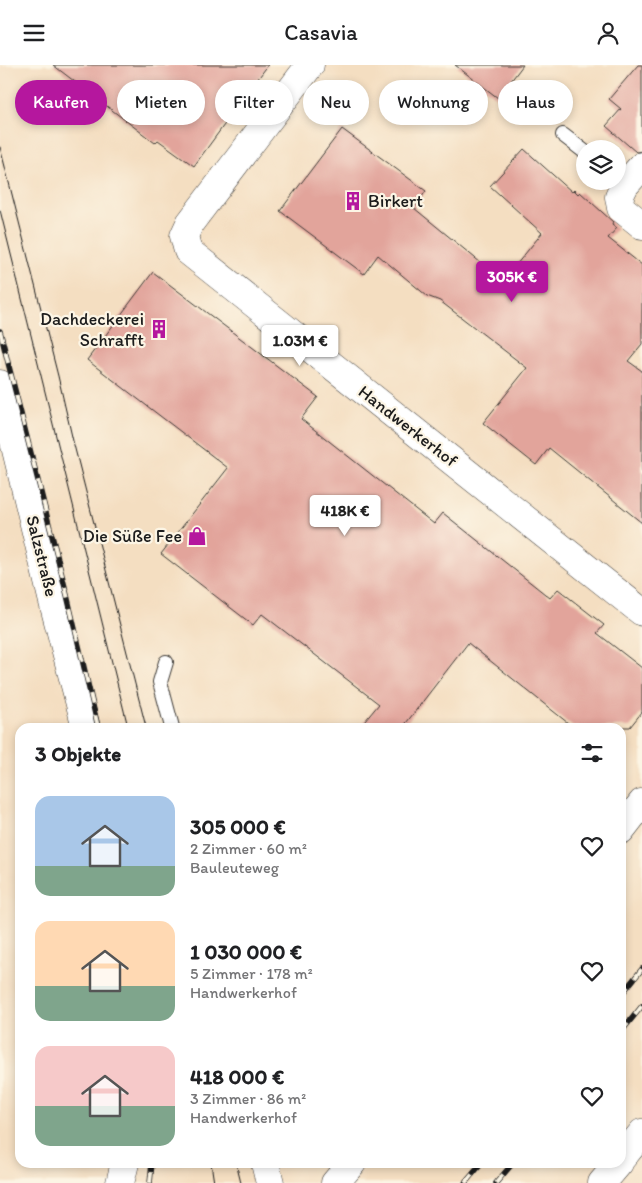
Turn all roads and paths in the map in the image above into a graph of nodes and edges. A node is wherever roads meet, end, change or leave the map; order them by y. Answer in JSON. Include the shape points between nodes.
{"nodes":[{"id":1,"x":310,"y":65,"type":"edge"},
{"id":2,"x":563,"y":135,"type":"dead end"},
{"id":3,"x":576,"y":146,"type":"edge"},
{"id":4,"x":628,"y":177,"type":"edge"},
{"id":5,"x":642,"y":225,"type":"edge"},
{"id":6,"x":0,"y":384,"type":"edge"},
{"id":7,"x":642,"y":612,"type":"edge"},
{"id":8,"x":166,"y":661,"type":"dead end"},
{"id":9,"x":85,"y":723,"type":"edge"},
{"id":10,"x":171,"y":723,"type":"edge"},
{"id":11,"x":642,"y":803,"type":"edge"},
{"id":12,"x":626,"y":824,"type":"edge"},
{"id":13,"x":642,"y":1133,"type":"edge"},
{"id":14,"x":626,"y":1153,"type":"edge"},
{"id":15,"x":124,"y":1168,"type":"edge"},
{"id":16,"x":266,"y":1168,"type":"edge"},
{"id":17,"x":348,"y":1168,"type":"edge"},
{"id":18,"x":614,"y":1168,"type":"edge"},
{"id":19,"x":120,"y":1183,"type":"edge"},
{"id":20,"x":270,"y":1183,"type":"edge"},
{"id":21,"x":335,"y":1183,"type":"edge"},
{"id":22,"x":602,"y":1183,"type":"edge"}],
"edges":[{"from":1,"to":7,"type":"street","name":"Handwerkerhof","via":[[190,223],[184,236],[188,251]]},
{"from":2,"to":3,"type":"lane"},
{"from":4,"to":5,"type":"street","via":[[619,197],[621,208]]},
{"from":6,"to":9,"type":"street","name":"Salzstraße"},
{"from":8,"to":10,"type":"lane","via":[[160,682]]},
{"from":11,"to":12,"type":"street"},
{"from":13,"to":14,"type":"street"},
{"from":15,"to":19,"type":"street"},
{"from":16,"to":20,"type":"street"},
{"from":17,"to":21,"type":"street"},
{"from":18,"to":22,"type":"street"}]}
